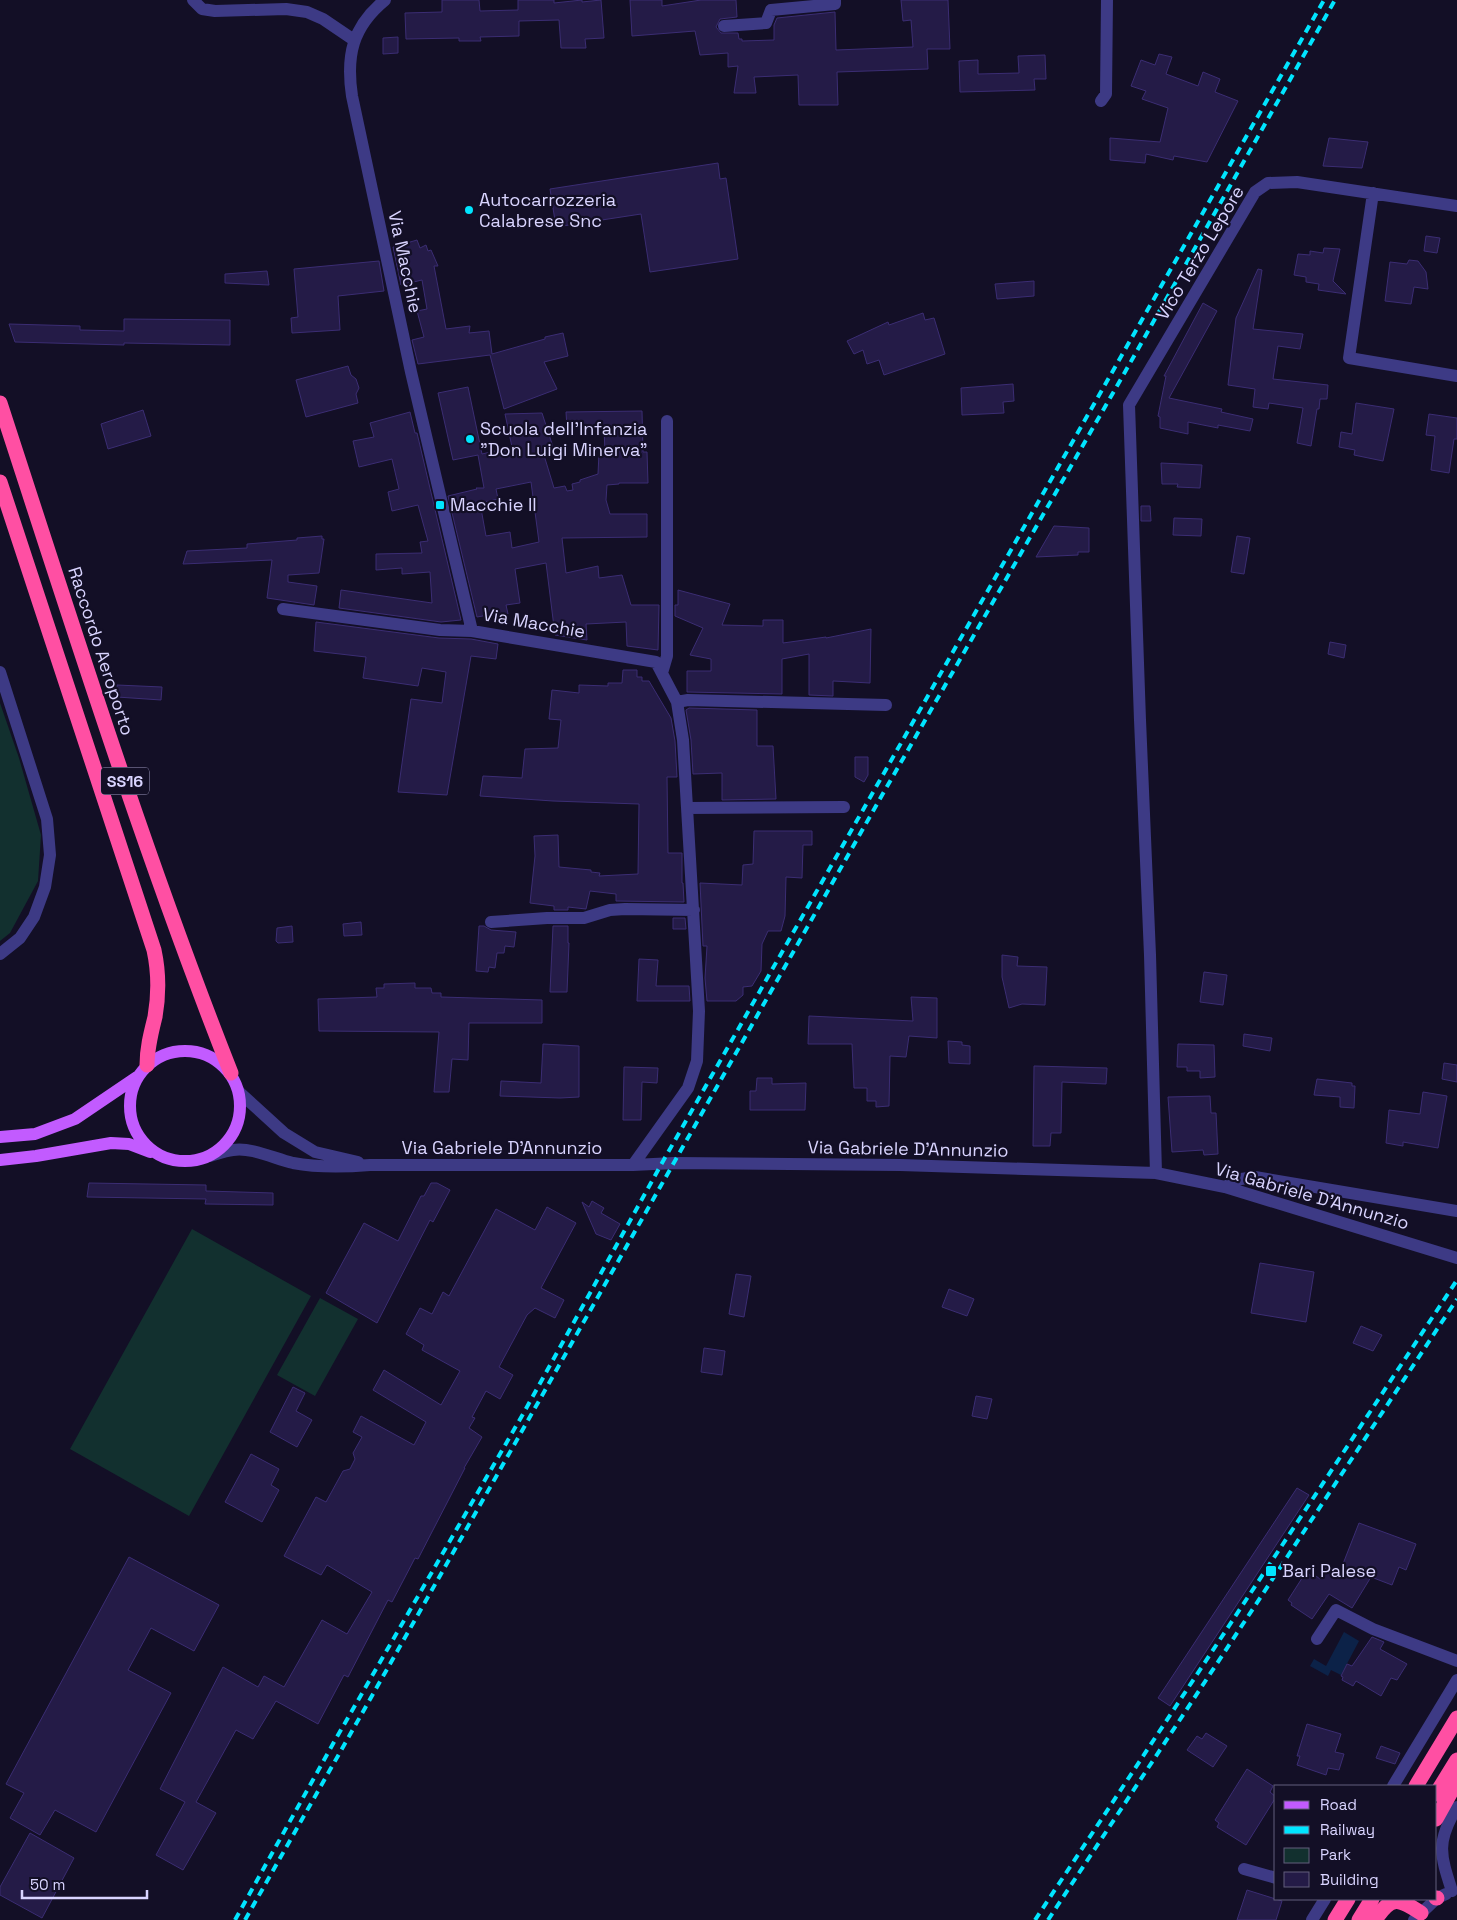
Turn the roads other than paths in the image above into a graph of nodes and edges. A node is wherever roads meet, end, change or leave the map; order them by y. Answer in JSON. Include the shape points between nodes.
{"nodes":[{"id":1,"x":193,"y":0,"type":"edge"},
{"id":2,"x":385,"y":0,"type":"edge"},
{"id":3,"x":835,"y":0,"type":"edge"},
{"id":4,"x":1107,"y":0,"type":"edge"},
{"id":5,"x":724,"y":26,"type":"dead end"},
{"id":6,"x":354,"y":40,"type":"junction"},
{"id":7,"x":1100,"y":102,"type":"dead end"},
{"id":8,"x":1373,"y":193,"type":"junction"},
{"id":9,"x":1457,"y":206,"type":"edge"},
{"id":10,"x":1457,"y":376,"type":"edge"},
{"id":11,"x":0,"y":403,"type":"edge"},
{"id":12,"x":667,"y":422,"type":"dead end"},
{"id":13,"x":0,"y":482,"type":"edge"},
{"id":14,"x":283,"y":609,"type":"dead end"},
{"id":15,"x":472,"y":632,"type":"junction"},
{"id":16,"x":0,"y":672,"type":"edge"},
{"id":17,"x":662,"y":673,"type":"junction"},
{"id":18,"x":677,"y":702,"type":"junction"},
{"id":19,"x":886,"y":705,"type":"dead end"},
{"id":20,"x":844,"y":807,"type":"dead end"},
{"id":21,"x":687,"y":808,"type":"junction"},
{"id":22,"x":694,"y":910,"type":"junction"},
{"id":23,"x":491,"y":922,"type":"dead end"},
{"id":24,"x":0,"y":954,"type":"edge"},
{"id":25,"x":143,"y":1070,"type":"junction"},
{"id":26,"x":231,"y":1073,"type":"junction"},
{"id":27,"x":239,"y":1092,"type":"junction"},
{"id":28,"x":0,"y":1137,"type":"edge"},
{"id":29,"x":157,"y":1154,"type":"junction"},
{"id":30,"x":210,"y":1156,"type":"junction"},
{"id":31,"x":0,"y":1160,"type":"edge"},
{"id":32,"x":370,"y":1165,"type":"junction"},
{"id":33,"x":632,"y":1166,"type":"junction"},
{"id":34,"x":1156,"y":1173,"type":"junction"},
{"id":35,"x":1225,"y":1187,"type":"junction"},
{"id":36,"x":1457,"y":1211,"type":"edge"},
{"id":37,"x":1457,"y":1258,"type":"edge"},
{"id":38,"x":1317,"y":1639,"type":"dead end"},
{"id":39,"x":1457,"y":1661,"type":"edge"},
{"id":40,"x":1457,"y":1680,"type":"edge"},
{"id":41,"x":1457,"y":1718,"type":"edge"},
{"id":42,"x":1457,"y":1760,"type":"edge"},
{"id":43,"x":1457,"y":1778,"type":"edge"},
{"id":44,"x":1394,"y":1785,"type":"edge"},
{"id":45,"x":1417,"y":1785,"type":"edge"},
{"id":46,"x":1437,"y":1792,"type":"edge"},
{"id":47,"x":1457,"y":1807,"type":"edge"},
{"id":48,"x":1437,"y":1817,"type":"edge"},
{"id":49,"x":1244,"y":1869,"type":"dead end"},
{"id":50,"x":1274,"y":1877,"type":"edge"},
{"id":51,"x":1455,"y":1890,"type":"edge"},
{"id":52,"x":1437,"y":1898,"type":"edge"},
{"id":53,"x":1324,"y":1900,"type":"edge"},
{"id":54,"x":1347,"y":1900,"type":"edge"},
{"id":55,"x":1371,"y":1900,"type":"edge"},
{"id":56,"x":1434,"y":1900,"type":"edge"},
{"id":57,"x":1418,"y":1916,"type":"edge"},
{"id":58,"x":1312,"y":1920,"type":"edge"},
{"id":59,"x":1335,"y":1920,"type":"edge"},
{"id":60,"x":1359,"y":1920,"type":"edge"},
{"id":61,"x":1375,"y":1920,"type":"edge"}],
"edges":[{"from":1,"to":6,"type":"street","via":[[202,9],[215,11],[286,9],[306,12],[324,19]]},
{"from":2,"to":6,"type":"street","name":"Via Macchie","via":[[370,15]]},
{"from":3,"to":5,"type":"street","via":[[835,4],[771,10],[766,23]]},
{"from":4,"to":7,"type":"street","via":[[1106,94]]},
{"from":6,"to":15,"type":"street","name":"Via Macchie","via":[[349,64],[356,118]]},
{"from":8,"to":9,"type":"street","name":"Vico Terzo Lepore"},
{"from":8,"to":10,"type":"street","via":[[1349,358]]},
{"from":8,"to":34,"type":"street","name":"Vico Terzo Lepore","via":[[1297,182],[1268,183],[1255,192],[1129,406]]},
{"from":11,"to":26,"type":"highway","name":"Raccordo Aeroporto","number":"SS16","via":[[169,910]]},
{"from":12,"to":17,"type":"street","via":[[667,656]]},
{"from":13,"to":25,"type":"highway","number":"SS16","via":[[144,916],[158,970],[156,1006]]},
{"from":14,"to":15,"type":"street"},
{"from":15,"to":17,"type":"street","name":"Via Macchie","via":[[656,662]]},
{"from":16,"to":24,"type":"street","via":[[47,819],[50,855],[45,887],[34,917],[20,938]]},
{"from":17,"to":18,"type":"street","name":"Via Macchie"},
{"from":18,"to":19,"type":"street"},
{"from":18,"to":21,"type":"street","name":"Via Macchie"},
{"from":20,"to":21,"type":"street"},
{"from":21,"to":22,"type":"street","name":"Via Macchie"},
{"from":22,"to":23,"type":"street","via":[[625,909],[584,918]]},
{"from":22,"to":33,"type":"street","name":"Via Macchie","via":[[699,1011],[697,1061],[688,1088]]},
{"from":25,"to":26,"type":"main road","via":[[166,1053],[188,1050],[209,1055]]},
{"from":25,"to":28,"type":"main road","via":[[75,1119],[35,1134]]},
{"from":25,"to":29,"type":"main road","via":[[131,1092],[130,1110],[134,1127],[143,1142]]},
{"from":26,"to":27,"type":"main road"},
{"from":27,"to":30,"type":"main road","via":[[241,1111],[236,1129],[225,1145]]},
{"from":27,"to":32,"type":"street","via":[[284,1133],[315,1152]]},
{"from":29,"to":30,"type":"main road","via":[[174,1161]]},
{"from":29,"to":31,"type":"main road","via":[[128,1144],[111,1143]]},
{"from":30,"to":32,"type":"street","via":[[234,1150],[310,1165]]},
{"from":32,"to":33,"type":"street","name":"Via Gabriele D'Annunzio"},
{"from":33,"to":34,"type":"street","name":"Via Gabriele D'Annunzio","via":[[674,1163],[900,1165]]},
{"from":34,"to":35,"type":"street","name":"Via Gabriele D'Annunzio"},
{"from":35,"to":36,"type":"street","via":[[1241,1179],[1255,1177]]},
{"from":35,"to":37,"type":"street","name":"Via Gabriele D'Annunzio"},
{"from":38,"to":39,"type":"street","via":[[1336,1610],[1373,1629]]},
{"from":40,"to":44,"type":"street"},
{"from":41,"to":45,"type":"highway"},
{"from":42,"to":46,"type":"highway"},
{"from":43,"to":48,"type":"highway"},
{"from":47,"to":51,"type":"street","via":[[1442,1840],[1442,1855]]},
{"from":49,"to":50,"type":"street"},
{"from":51,"to":52,"type":"street"},
{"from":53,"to":58,"type":"street"},
{"from":54,"to":59,"type":"highway"},
{"from":55,"to":60,"type":"highway"},
{"from":56,"to":57,"type":"street"},
{"from":57,"to":61,"type":"highway","via":[[1403,1902],[1394,1901],[1385,1906]]}]}
